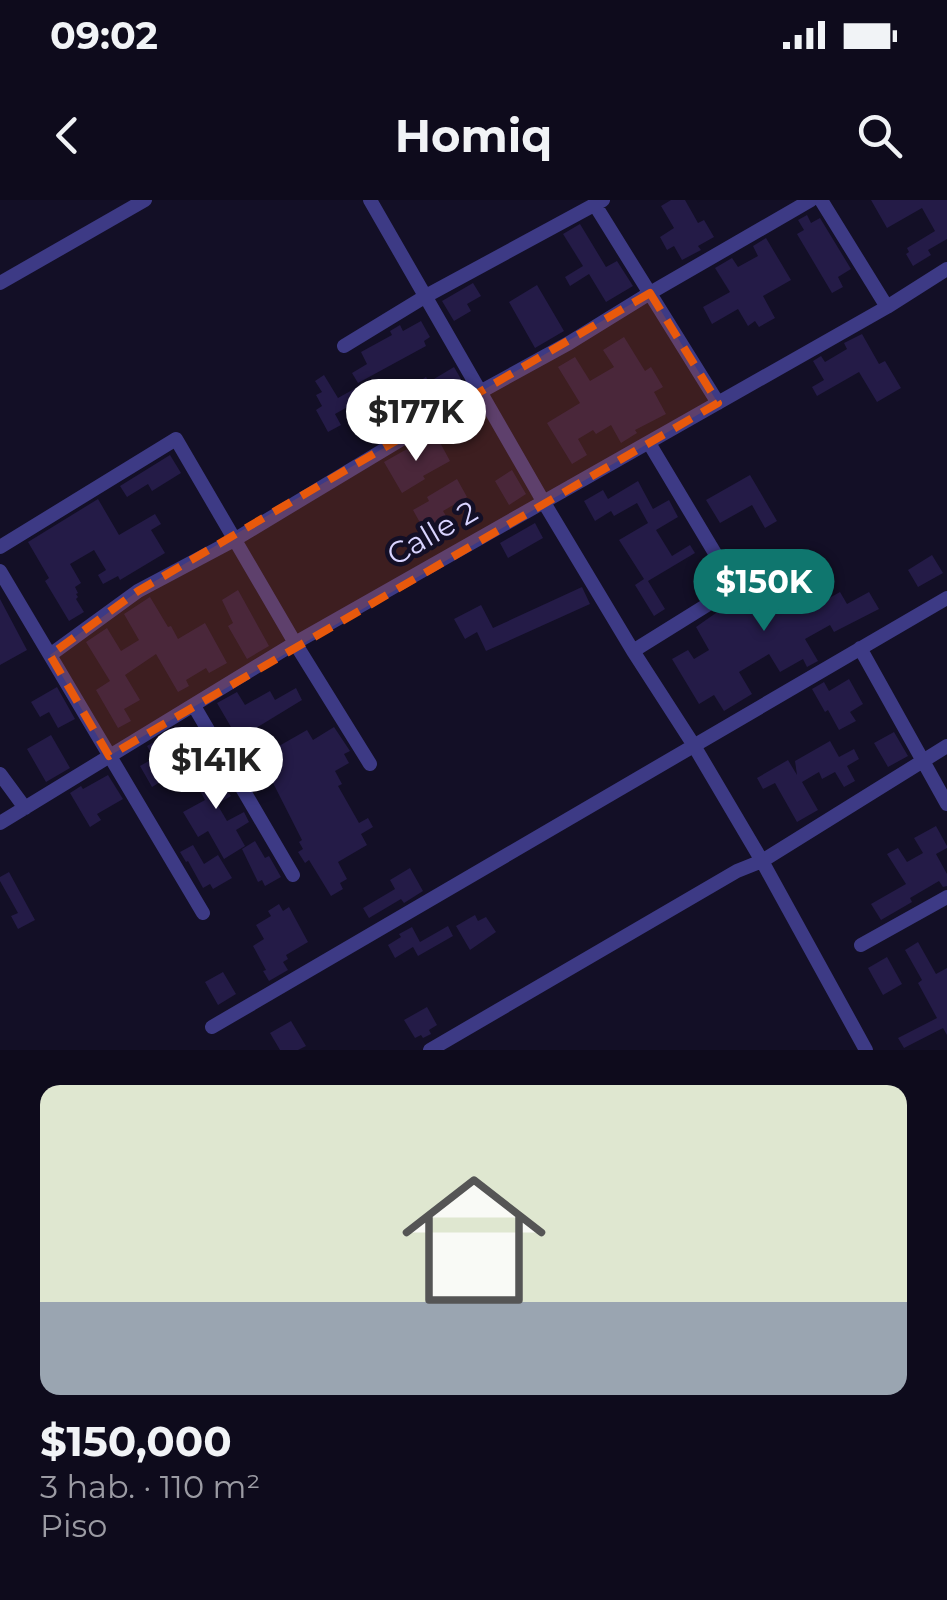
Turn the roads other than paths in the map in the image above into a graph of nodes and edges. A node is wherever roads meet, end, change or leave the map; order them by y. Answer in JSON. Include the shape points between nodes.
{"nodes":[{"id":1,"x":145,"y":200,"type":"edge"},
{"id":2,"x":370,"y":200,"type":"edge"},
{"id":3,"x":811,"y":200,"type":"edge"},
{"id":4,"x":822,"y":200,"type":"edge"},
{"id":5,"x":599,"y":202,"type":"edge"},
{"id":6,"x":947,"y":269,"type":"edge"},
{"id":7,"x":0,"y":283,"type":"edge"},
{"id":8,"x":650,"y":293,"type":"junction"},
{"id":9,"x":426,"y":296,"type":"junction"},
{"id":10,"x":887,"y":307,"type":"junction"},
{"id":11,"x":344,"y":346,"type":"dead end"},
{"id":12,"x":480,"y":392,"type":"junction"},
{"id":13,"x":718,"y":403,"type":"junction"},
{"id":14,"x":649,"y":443,"type":"junction"},
{"id":15,"x":543,"y":502,"type":"junction"},
{"id":16,"x":234,"y":540,"type":"junction"},
{"id":17,"x":0,"y":547,"type":"edge"},
{"id":18,"x":0,"y":571,"type":"edge"},
{"id":19,"x":947,"y":598,"type":"edge"},
{"id":20,"x":295,"y":643,"type":"junction"},
{"id":21,"x":860,"y":648,"type":"junction"},
{"id":22,"x":633,"y":651,"type":"junction"},
{"id":23,"x":50,"y":655,"type":"junction"},
{"id":24,"x":194,"y":706,"type":"junction"},
{"id":25,"x":694,"y":744,"type":"junction"},
{"id":26,"x":947,"y":746,"type":"edge"},
{"id":27,"x":110,"y":756,"type":"junction"},
{"id":28,"x":923,"y":760,"type":"junction"},
{"id":29,"x":370,"y":764,"type":"dead end"},
{"id":30,"x":0,"y":774,"type":"edge"},
{"id":31,"x":947,"y":804,"type":"edge"},
{"id":32,"x":24,"y":808,"type":"junction"},
{"id":33,"x":0,"y":823,"type":"edge"},
{"id":34,"x":762,"y":860,"type":"junction"},
{"id":35,"x":292,"y":874,"type":"dead end"},
{"id":36,"x":947,"y":897,"type":"edge"},
{"id":37,"x":203,"y":913,"type":"dead end"},
{"id":38,"x":861,"y":946,"type":"dead end"},
{"id":39,"x":212,"y":1027,"type":"dead end"},
{"id":40,"x":430,"y":1050,"type":"edge"},
{"id":41,"x":866,"y":1050,"type":"edge"}],
"edges":[{"from":1,"to":7,"type":"street"},
{"from":2,"to":9,"type":"street"},
{"from":3,"to":8,"type":"street"},
{"from":4,"to":10,"type":"street"},
{"from":5,"to":8,"type":"street"},
{"from":5,"to":9,"type":"street"},
{"from":6,"to":10,"type":"street","name":"Calle 2"},
{"from":8,"to":12,"type":"street"},
{"from":8,"to":13,"type":"street"},
{"from":9,"to":11,"type":"street"},
{"from":9,"to":12,"type":"street"},
{"from":10,"to":13,"type":"street","name":"Calle 2"},
{"from":12,"to":15,"type":"street"},
{"from":12,"to":16,"type":"street"},
{"from":13,"to":14,"type":"street","name":"Calle 2"},
{"from":14,"to":15,"type":"street","name":"Calle 2"},
{"from":14,"to":22,"type":"street","via":[[728,575],[728,586]]},
{"from":15,"to":20,"type":"street","name":"Calle 2"},
{"from":15,"to":22,"type":"street"},
{"from":16,"to":17,"type":"street","via":[[176,439]]},
{"from":16,"to":20,"type":"street"},
{"from":16,"to":23,"type":"street","via":[[138,591]]},
{"from":18,"to":23,"type":"street"},
{"from":19,"to":21,"type":"street"},
{"from":20,"to":24,"type":"street","name":"Calle 2"},
{"from":20,"to":29,"type":"street"},
{"from":21,"to":25,"type":"street"},
{"from":21,"to":28,"type":"street"},
{"from":22,"to":25,"type":"street"},
{"from":23,"to":27,"type":"street"},
{"from":24,"to":27,"type":"street","name":"Calle 2"},
{"from":24,"to":35,"type":"street"},
{"from":25,"to":34,"type":"street"},
{"from":25,"to":39,"type":"street"},
{"from":26,"to":28,"type":"street"},
{"from":27,"to":32,"type":"street","name":"Calle 2"},
{"from":27,"to":37,"type":"street"},
{"from":28,"to":31,"type":"street"},
{"from":28,"to":34,"type":"street"},
{"from":30,"to":32,"type":"street"},
{"from":32,"to":33,"type":"street","name":"Calle 2"},
{"from":34,"to":40,"type":"street"},
{"from":34,"to":41,"type":"street"},
{"from":36,"to":38,"type":"street"}]}
